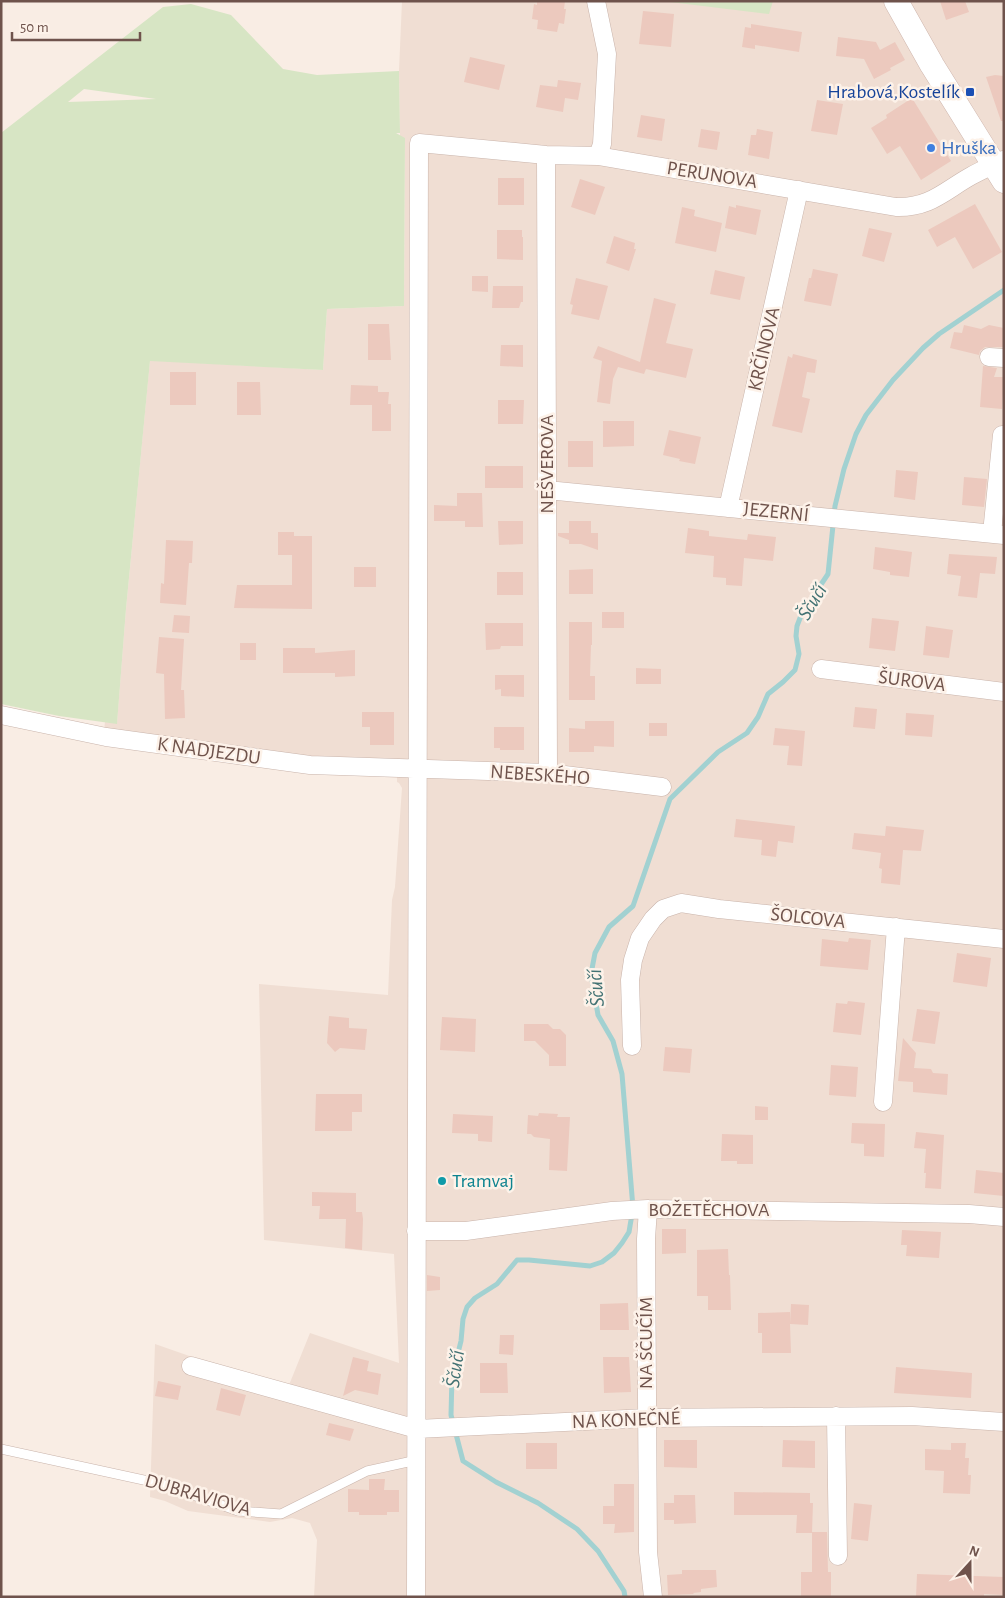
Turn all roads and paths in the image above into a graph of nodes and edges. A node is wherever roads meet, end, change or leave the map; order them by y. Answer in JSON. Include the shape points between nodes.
{"nodes":[{"id":1,"x":596,"y":1,"type":"edge"},
{"id":2,"x":896,"y":1,"type":"edge"},
{"id":3,"x":546,"y":155,"type":"junction"},
{"id":4,"x":598,"y":156,"type":"junction"},
{"id":5,"x":1000,"y":169,"type":"edge"},
{"id":6,"x":799,"y":190,"type":"junction"},
{"id":7,"x":1002,"y":435,"type":"dead end"},
{"id":8,"x":548,"y":490,"type":"junction"},
{"id":9,"x":728,"y":508,"type":"junction"},
{"id":10,"x":998,"y":534,"type":"edge"},
{"id":11,"x":821,"y":669,"type":"dead end"},
{"id":12,"x":1004,"y":692,"type":"edge"},
{"id":13,"x":1,"y":715,"type":"edge"},
{"id":14,"x":418,"y":769,"type":"junction"},
{"id":15,"x":548,"y":773,"type":"junction"},
{"id":16,"x":662,"y":787,"type":"dead end"},
{"id":17,"x":896,"y":927,"type":"junction"},
{"id":18,"x":1004,"y":938,"type":"edge"},
{"id":19,"x":632,"y":1046,"type":"dead end"},
{"id":20,"x":883,"y":1102,"type":"dead end"},
{"id":21,"x":646,"y":1209,"type":"junction"},
{"id":22,"x":1004,"y":1218,"type":"edge"},
{"id":23,"x":416,"y":1231,"type":"junction"},
{"id":24,"x":191,"y":1366,"type":"dead end"},
{"id":25,"x":836,"y":1416,"type":"junction"},
{"id":26,"x":647,"y":1418,"type":"junction"},
{"id":27,"x":1004,"y":1422,"type":"edge"},
{"id":28,"x":416,"y":1429,"type":"junction"},
{"id":29,"x":1,"y":1449,"type":"edge"},
{"id":30,"x":417,"y":1460,"type":"junction"},
{"id":31,"x":838,"y":1556,"type":"dead end"},
{"id":32,"x":416,"y":1597,"type":"edge"},
{"id":33,"x":653,"y":1597,"type":"edge"}],
"edges":[{"from":1,"to":4,"type":"street","via":[[607,54],[602,144]]},
{"from":2,"to":5,"type":"main road","via":[[932,65]]},
{"from":3,"to":4,"type":"street","name":"PERUNOVA"},
{"from":3,"to":8,"type":"street","name":"NEŠVEROVA"},
{"from":3,"to":14,"type":"street","name":"PERUNOVA","via":[[419,143]]},
{"from":4,"to":6,"type":"street","name":"PERUNOVA"},
{"from":5,"to":6,"type":"street","name":"PERUNOVA","via":[[971,176],[935,200],[910,207]]},
{"from":6,"to":9,"type":"street","name":"KRČÍNOVA"},
{"from":7,"to":10,"type":"street"},
{"from":8,"to":9,"type":"street","name":"JEZERNÍ"},
{"from":8,"to":15,"type":"street","name":"NEŠVEROVA"},
{"from":9,"to":10,"type":"street","name":"JEZERNÍ"},
{"from":11,"to":12,"type":"street","name":"ŠUROVA"},
{"from":13,"to":14,"type":"street","name":"K NADJEZDU","via":[[106,737],[310,765]]},
{"from":14,"to":15,"type":"street","name":"NEBESKÉHO"},
{"from":14,"to":23,"type":"street"},
{"from":15,"to":16,"type":"street","name":"NEBESKÉHO"},
{"from":17,"to":18,"type":"street","name":"ŠOLCOVA"},
{"from":17,"to":19,"type":"street","name":"ŠOLCOVA","via":[[681,903],[663,909],[640,938],[633,960],[630,980]]},
{"from":17,"to":20,"type":"street"},
{"from":21,"to":22,"type":"street","name":"BOŽETĚCHOVA","via":[[969,1214]]},
{"from":21,"to":23,"type":"street","name":"BOŽETĚCHOVA","via":[[466,1231]]},
{"from":21,"to":26,"type":"street","name":"NA ŠČUČÍM"},
{"from":23,"to":28,"type":"street"},
{"from":24,"to":28,"type":"street","name":"NA KONEČNÉ"},
{"from":25,"to":26,"type":"street","name":"NA KONEČNÉ"},
{"from":25,"to":27,"type":"street","name":"NA KONEČNÉ","via":[[912,1416]]},
{"from":25,"to":31,"type":"street"},
{"from":26,"to":28,"type":"street","name":"NA KONEČNÉ"},
{"from":26,"to":33,"type":"street","name":"NA ŠČUČÍM","via":[[648,1552]]},
{"from":28,"to":30,"type":"street"},
{"from":29,"to":30,"type":"lane","name":"DUBRAVIOVA","via":[[162,1484],[238,1511],[281,1514],[367,1471]]},
{"from":30,"to":32,"type":"street"}]}
